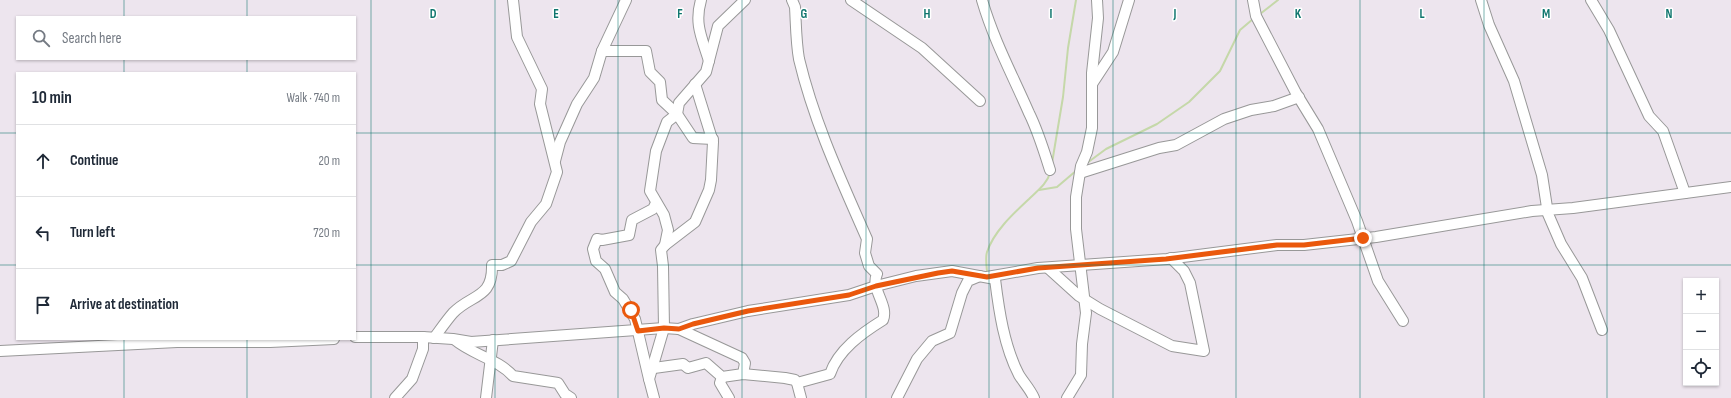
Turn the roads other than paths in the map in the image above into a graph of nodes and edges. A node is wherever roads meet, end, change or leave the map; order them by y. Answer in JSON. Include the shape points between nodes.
{"nodes":[{"id":1,"x":513,"y":0,"type":"edge"},
{"id":2,"x":626,"y":0,"type":"edge"},
{"id":3,"x":701,"y":0,"type":"edge"},
{"id":4,"x":744,"y":0,"type":"edge"},
{"id":5,"x":792,"y":0,"type":"edge"},
{"id":6,"x":851,"y":0,"type":"edge"},
{"id":7,"x":982,"y":0,"type":"edge"},
{"id":8,"x":1097,"y":0,"type":"edge"},
{"id":9,"x":1129,"y":0,"type":"edge"},
{"id":10,"x":1253,"y":0,"type":"edge"},
{"id":11,"x":1481,"y":0,"type":"edge"},
{"id":12,"x":1591,"y":0,"type":"edge"},
{"id":13,"x":602,"y":51,"type":"junction"},
{"id":14,"x":709,"y":61,"type":"junction"},
{"id":15,"x":695,"y":84,"type":"junction"},
{"id":16,"x":1092,"y":84,"type":"junction"},
{"id":17,"x":1299,"y":97,"type":"junction"},
{"id":18,"x":980,"y":101,"type":"dead end"},
{"id":19,"x":677,"y":114,"type":"junction"},
{"id":20,"x":713,"y":139,"type":"junction"},
{"id":21,"x":555,"y":163,"type":"junction"},
{"id":22,"x":1050,"y":170,"type":"dead end"},
{"id":23,"x":1080,"y":173,"type":"junction"},
{"id":24,"x":1731,"y":187,"type":"edge"},
{"id":25,"x":1685,"y":193,"type":"junction"},
{"id":26,"x":656,"y":203,"type":"junction"},
{"id":27,"x":1547,"y":210,"type":"junction"},
{"id":28,"x":1363,"y":238,"type":"junction"},
{"id":29,"x":666,"y":245,"type":"junction"},
{"id":30,"x":1171,"y":258,"type":"junction"},
{"id":31,"x":1081,"y":265,"type":"junction"},
{"id":32,"x":1048,"y":268,"type":"junction"},
{"id":33,"x":984,"y":276,"type":"junction"},
{"id":34,"x":876,"y":286,"type":"junction"},
{"id":35,"x":1085,"y":300,"type":"junction"},
{"id":36,"x":1403,"y":321,"type":"dead end"},
{"id":37,"x":664,"y":328,"type":"junction"},
{"id":38,"x":679,"y":329,"type":"junction"},
{"id":39,"x":1602,"y":330,"type":"dead end"},
{"id":40,"x":638,"y":331,"type":"junction"},
{"id":41,"x":356,"y":337,"type":"edge"},
{"id":42,"x":423,"y":337,"type":"junction"},
{"id":43,"x":434,"y":338,"type":"junction"},
{"id":44,"x":454,"y":339,"type":"junction"},
{"id":45,"x":313,"y":340,"type":"edge"},
{"id":46,"x":493,"y":340,"type":"junction"},
{"id":47,"x":0,"y":351,"type":"edge"},
{"id":48,"x":491,"y":361,"type":"junction"},
{"id":49,"x":654,"y":368,"type":"junction"},
{"id":50,"x":744,"y":374,"type":"junction"},
{"id":51,"x":722,"y":377,"type":"junction"},
{"id":52,"x":649,"y":379,"type":"junction"},
{"id":53,"x":797,"y":383,"type":"junction"},
{"id":54,"x":395,"y":398,"type":"edge"},
{"id":55,"x":486,"y":398,"type":"edge"},
{"id":56,"x":571,"y":398,"type":"edge"},
{"id":57,"x":654,"y":398,"type":"edge"},
{"id":58,"x":729,"y":398,"type":"edge"},
{"id":59,"x":800,"y":398,"type":"edge"},
{"id":60,"x":897,"y":398,"type":"edge"},
{"id":61,"x":1034,"y":398,"type":"edge"},
{"id":62,"x":1067,"y":398,"type":"edge"}],
"edges":[{"from":1,"to":21,"type":"street","via":[[517,37],[542,89],[540,104]]},
{"from":2,"to":13,"type":"street"},
{"from":3,"to":14,"type":"street","via":[[698,24]]},
{"from":4,"to":14,"type":"street","via":[[718,26]]},
{"from":5,"to":34,"type":"street","via":[[799,58],[809,95],[826,144],[867,239],[865,253],[869,266],[877,273]]},
{"from":6,"to":18,"type":"street","via":[[922,48]]},
{"from":7,"to":22,"type":"street","via":[[990,28],[1030,114]]},
{"from":8,"to":16,"type":"street"},
{"from":9,"to":16,"type":"street","via":[[1113,52]]},
{"from":10,"to":17,"type":"street","via":[[1256,16]]},
{"from":11,"to":27,"type":"street","via":[[1489,25],[1514,81],[1542,175]]},
{"from":12,"to":25,"type":"street","via":[[1609,30],[1650,116],[1663,130]]},
{"from":13,"to":19,"type":"street","via":[[646,51],[650,72],[660,82],[662,100]]},
{"from":13,"to":21,"type":"street","via":[[594,78],[577,104],[560,142]]},
{"from":14,"to":15,"type":"street","via":[[704,76]]},
{"from":15,"to":19,"type":"street","via":[[679,103]]},
{"from":15,"to":20,"type":"street"},
{"from":16,"to":23,"type":"street","via":[[1092,128]]},
{"from":17,"to":23,"type":"street","via":[[1224,119],[1176,145]]},
{"from":17,"to":28,"type":"street","via":[[1318,129]]},
{"from":19,"to":20,"type":"street","via":[[693,138]]},
{"from":19,"to":26,"type":"street","via":[[667,122],[655,153],[650,191]]},
{"from":20,"to":29,"type":"street","via":[[711,180],[700,214],[693,225]]},
{"from":21,"to":43,"type":"street","via":[[557,175],[546,204],[525,231],[511,261],[502,265],[492,265],[493,277],[487,290],[453,312]]},
{"from":23,"to":31,"type":"street","via":[[1076,197],[1076,229]]},
{"from":24,"to":25,"type":"street"},
{"from":25,"to":27,"type":"street"},
{"from":26,"to":29,"type":"street","via":[[664,215],[668,230]]},
{"from":26,"to":40,"type":"street","via":[[653,209],[632,220],[629,235],[597,239],[593,249],[596,261],[605,269],[615,292],[631,310]]},
{"from":27,"to":28,"type":"street"},
{"from":27,"to":39,"type":"street","via":[[1561,244],[1582,278]]},
{"from":28,"to":30,"type":"street"},
{"from":28,"to":36,"type":"street","via":[[1378,281]]},
{"from":29,"to":37,"type":"street","via":[[661,250]]},
{"from":30,"to":31,"type":"street"},
{"from":30,"to":35,"type":"street","via":[[1184,271],[1190,283],[1204,351],[1172,346]]},
{"from":31,"to":32,"type":"street"},
{"from":31,"to":35,"type":"street"},
{"from":32,"to":33,"type":"street"},
{"from":32,"to":35,"type":"street"},
{"from":33,"to":34,"type":"street","via":[[952,271],[916,276]]},
{"from":33,"to":60,"type":"street","via":[[968,281],[950,333],[932,341],[917,359]]},
{"from":33,"to":61,"type":"street","via":[[994,279],[1007,344],[1019,374]]},
{"from":34,"to":38,"type":"street","via":[[849,295],[748,311]]},
{"from":34,"to":53,"type":"street","via":[[883,320],[838,356],[830,374]]},
{"from":35,"to":62,"type":"street","via":[[1081,375]]},
{"from":37,"to":38,"type":"street"},
{"from":37,"to":40,"type":"street"},
{"from":37,"to":49,"type":"street"},
{"from":38,"to":50,"type":"street","via":[[742,358],[745,363]]},
{"from":40,"to":46,"type":"street"},
{"from":40,"to":52,"type":"street"},
{"from":41,"to":42,"type":"street"},
{"from":42,"to":43,"type":"street"},
{"from":42,"to":54,"type":"street","via":[[423,349],[412,379]]},
{"from":43,"to":44,"type":"street"},
{"from":44,"to":46,"type":"street","via":[[469,342]]},
{"from":44,"to":48,"type":"street","via":[[466,349]]},
{"from":45,"to":47,"type":"street","via":[[177,342]]},
{"from":46,"to":48,"type":"street"},
{"from":48,"to":55,"type":"street"},
{"from":48,"to":56,"type":"street","via":[[506,368],[513,376],[558,382],[565,394]]},
{"from":49,"to":51,"type":"street","via":[[684,364],[688,368],[706,363]]},
{"from":49,"to":52,"type":"street"},
{"from":50,"to":51,"type":"street"},
{"from":50,"to":53,"type":"street","via":[[785,378]]},
{"from":51,"to":58,"type":"street","via":[[720,382]]},
{"from":52,"to":57,"type":"street"},
{"from":53,"to":59,"type":"street"}]}
